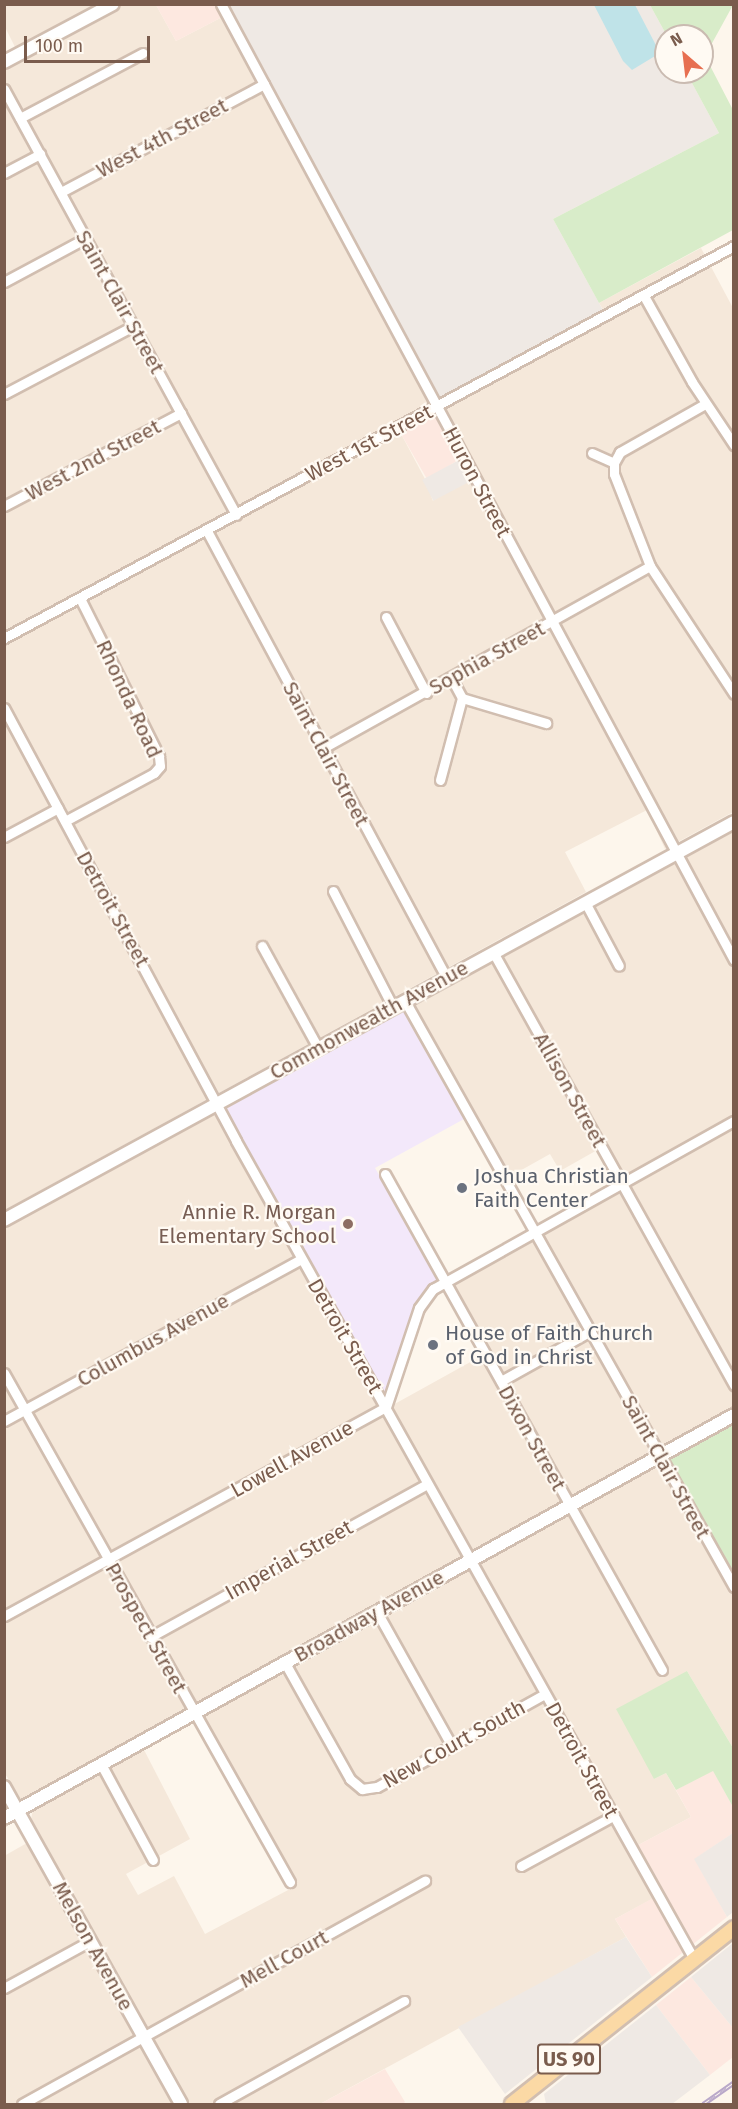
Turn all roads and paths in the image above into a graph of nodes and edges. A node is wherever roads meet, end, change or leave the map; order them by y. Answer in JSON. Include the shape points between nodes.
{"nodes":[{"id":1,"x":113,"y":4,"type":"edge"},
{"id":2,"x":221,"y":4,"type":"edge"},
{"id":3,"x":143,"y":53,"type":"dead end"},
{"id":4,"x":4,"y":62,"type":"edge"},
{"id":5,"x":264,"y":84,"type":"junction"},
{"id":6,"x":4,"y":89,"type":"edge"},
{"id":7,"x":20,"y":118,"type":"junction"},
{"id":8,"x":40,"y":154,"type":"junction"},
{"id":9,"x":4,"y":173,"type":"edge"},
{"id":10,"x":61,"y":192,"type":"junction"},
{"id":11,"x":86,"y":238,"type":"junction"},
{"id":12,"x":734,"y":246,"type":"edge"},
{"id":13,"x":4,"y":282,"type":"edge"},
{"id":14,"x":644,"y":296,"type":"junction"},
{"id":15,"x":133,"y":326,"type":"junction"},
{"id":16,"x":4,"y":394,"type":"edge"},
{"id":17,"x":705,"y":404,"type":"junction"},
{"id":18,"x":437,"y":407,"type":"junction"},
{"id":19,"x":181,"y":413,"type":"junction"},
{"id":20,"x":734,"y":445,"type":"edge"},
{"id":21,"x":592,"y":453,"type":"dead end"},
{"id":22,"x":614,"y":463,"type":"junction"},
{"id":23,"x":4,"y":506,"type":"edge"},
{"id":24,"x":236,"y":515,"type":"junction"},
{"id":25,"x":207,"y":531,"type":"junction"},
{"id":26,"x":650,"y":566,"type":"junction"},
{"id":27,"x":80,"y":598,"type":"junction"},
{"id":28,"x":386,"y":617,"type":"dead end"},
{"id":29,"x":552,"y":622,"type":"junction"},
{"id":30,"x":4,"y":638,"type":"edge"},
{"id":31,"x":452,"y":679,"type":"junction"},
{"id":32,"x":730,"y":679,"type":"edge"},
{"id":33,"x":426,"y":693,"type":"junction"},
{"id":34,"x":734,"y":694,"type":"edge"},
{"id":35,"x":462,"y":698,"type":"junction"},
{"id":36,"x":4,"y":708,"type":"edge"},
{"id":37,"x":546,"y":723,"type":"dead end"},
{"id":38,"x":323,"y":748,"type":"junction"},
{"id":39,"x":440,"y":780,"type":"dead end"},
{"id":40,"x":58,"y":808,"type":"junction"},
{"id":41,"x":65,"y":821,"type":"junction"},
{"id":42,"x":734,"y":822,"type":"edge"},
{"id":43,"x":4,"y":837,"type":"edge"},
{"id":44,"x":675,"y":852,"type":"junction"},
{"id":45,"x":333,"y":891,"type":"dead end"},
{"id":46,"x":585,"y":902,"type":"junction"},
{"id":47,"x":262,"y":946,"type":"dead end"},
{"id":48,"x":493,"y":952,"type":"junction"},
{"id":49,"x":734,"y":960,"type":"edge"},
{"id":50,"x":619,"y":966,"type":"dead end"},
{"id":51,"x":446,"y":977,"type":"junction"},
{"id":52,"x":405,"y":1001,"type":"junction"},
{"id":53,"x":393,"y":1007,"type":"junction"},
{"id":54,"x":318,"y":1048,"type":"junction"},
{"id":55,"x":218,"y":1103,"type":"junction"},
{"id":56,"x":734,"y":1121,"type":"edge"},
{"id":57,"x":385,"y":1174,"type":"dead end"},
{"id":58,"x":622,"y":1182,"type":"junction"},
{"id":59,"x":4,"y":1220,"type":"edge"},
{"id":60,"x":534,"y":1232,"type":"junction"},
{"id":61,"x":302,"y":1258,"type":"junction"},
{"id":62,"x":444,"y":1282,"type":"junction"},
{"id":63,"x":591,"y":1331,"type":"junction"},
{"id":64,"x":4,"y":1372,"type":"edge"},
{"id":65,"x":501,"y":1381,"type":"junction"},
{"id":66,"x":734,"y":1385,"type":"edge"},
{"id":67,"x":386,"y":1407,"type":"junction"},
{"id":68,"x":25,"y":1410,"type":"junction"},
{"id":69,"x":734,"y":1415,"type":"edge"},
{"id":70,"x":4,"y":1421,"type":"edge"},
{"id":71,"x":660,"y":1456,"type":"junction"},
{"id":72,"x":427,"y":1484,"type":"junction"},
{"id":73,"x":569,"y":1506,"type":"junction"},
{"id":74,"x":108,"y":1560,"type":"junction"},
{"id":75,"x":470,"y":1560,"type":"junction"},
{"id":76,"x":734,"y":1587,"type":"edge"},
{"id":77,"x":377,"y":1612,"type":"junction"},
{"id":78,"x":4,"y":1616,"type":"edge"},
{"id":79,"x":150,"y":1637,"type":"junction"},
{"id":80,"x":285,"y":1663,"type":"junction"},
{"id":81,"x":662,"y":1670,"type":"dead end"},
{"id":82,"x":545,"y":1694,"type":"junction"},
{"id":83,"x":193,"y":1713,"type":"junction"},
{"id":84,"x":452,"y":1746,"type":"junction"},
{"id":85,"x":101,"y":1764,"type":"junction"},
{"id":86,"x":4,"y":1787,"type":"edge"},
{"id":87,"x":18,"y":1811,"type":"junction"},
{"id":88,"x":613,"y":1816,"type":"junction"},
{"id":89,"x":4,"y":1818,"type":"edge"},
{"id":90,"x":153,"y":1860,"type":"dead end"},
{"id":91,"x":521,"y":1866,"type":"dead end"},
{"id":92,"x":425,"y":1881,"type":"dead end"},
{"id":93,"x":290,"y":1882,"type":"dead end"},
{"id":94,"x":734,"y":1928,"type":"edge"},
{"id":95,"x":90,"y":1941,"type":"junction"},
{"id":96,"x":694,"y":1959,"type":"junction"},
{"id":97,"x":4,"y":1988,"type":"edge"},
{"id":98,"x":404,"y":2001,"type":"dead end"},
{"id":99,"x":144,"y":2037,"type":"junction"},
{"id":100,"x":22,"y":2104,"type":"edge"},
{"id":101,"x":181,"y":2104,"type":"edge"},
{"id":102,"x":219,"y":2104,"type":"edge"},
{"id":103,"x":512,"y":2104,"type":"edge"}],
"edges":[{"from":1,"to":4,"type":"street"},
{"from":2,"to":5,"type":"street","name":"Huron Street"},
{"from":3,"to":7,"type":"street"},
{"from":5,"to":10,"type":"street","name":"West 4th Street"},
{"from":5,"to":18,"type":"street","name":"Huron Street"},
{"from":6,"to":7,"type":"street","name":"Saint Clair Street"},
{"from":7,"to":8,"type":"street","name":"Saint Clair Street"},
{"from":8,"to":9,"type":"street"},
{"from":8,"to":10,"type":"street","name":"Saint Clair Street"},
{"from":10,"to":11,"type":"street","name":"Saint Clair Street"},
{"from":11,"to":13,"type":"street"},
{"from":11,"to":15,"type":"street","name":"Saint Clair Street"},
{"from":12,"to":14,"type":"street","name":"West 1st Street"},
{"from":14,"to":17,"type":"street"},
{"from":14,"to":18,"type":"street","name":"West 1st Street"},
{"from":15,"to":16,"type":"street"},
{"from":15,"to":19,"type":"street","name":"Saint Clair Street"},
{"from":17,"to":20,"type":"street"},
{"from":17,"to":22,"type":"street","via":[[642,437],[620,452]]},
{"from":18,"to":24,"type":"street","name":"West 1st Street"},
{"from":18,"to":29,"type":"street","name":"Huron Street"},
{"from":19,"to":23,"type":"street","name":"West 2nd Street"},
{"from":19,"to":24,"type":"street","name":"Saint Clair Street"},
{"from":21,"to":22,"type":"street"},
{"from":22,"to":26,"type":"street","via":[[630,522]]},
{"from":24,"to":25,"type":"street","name":"West 1st Street"},
{"from":25,"to":27,"type":"street","name":"West 1st Street"},
{"from":25,"to":38,"type":"street","name":"Saint Clair Street"},
{"from":26,"to":29,"type":"street","name":"Sophia Street"},
{"from":26,"to":32,"type":"street","via":[[697,643]]},
{"from":27,"to":30,"type":"street","name":"West 1st Street"},
{"from":27,"to":41,"type":"street","name":"Rhonda Road","via":[[159,756],[160,766]]},
{"from":28,"to":33,"type":"street"},
{"from":29,"to":31,"type":"street","name":"Sophia Street"},
{"from":29,"to":44,"type":"street","name":"Huron Street"},
{"from":31,"to":33,"type":"street","name":"Sophia Street"},
{"from":31,"to":35,"type":"street"},
{"from":32,"to":34,"type":"street"},
{"from":33,"to":38,"type":"street","name":"Sophia Street"},
{"from":35,"to":37,"type":"street"},
{"from":35,"to":39,"type":"street"},
{"from":36,"to":40,"type":"street","name":"Detroit Street"},
{"from":38,"to":51,"type":"street","name":"Saint Clair Street"},
{"from":40,"to":41,"type":"street","name":"Detroit Street"},
{"from":40,"to":43,"type":"street"},
{"from":41,"to":55,"type":"street","name":"Detroit Street"},
{"from":42,"to":44,"type":"street","name":"Commonwealth Avenue"},
{"from":44,"to":46,"type":"street","name":"Commonwealth Avenue"},
{"from":44,"to":49,"type":"street","name":"Huron Street"},
{"from":45,"to":53,"type":"street"},
{"from":46,"to":48,"type":"street","name":"Commonwealth Avenue"},
{"from":46,"to":50,"type":"street"},
{"from":47,"to":54,"type":"street"},
{"from":48,"to":51,"type":"street","name":"Commonwealth Avenue"},
{"from":48,"to":58,"type":"street","name":"Allison Street"},
{"from":51,"to":52,"type":"street","name":"Commonwealth Avenue"},
{"from":52,"to":53,"type":"street","name":"Commonwealth Avenue"},
{"from":52,"to":60,"type":"street","name":"Saint Clair Street"},
{"from":53,"to":54,"type":"street","name":"Commonwealth Avenue"},
{"from":54,"to":55,"type":"street","name":"Commonwealth Avenue"},
{"from":55,"to":59,"type":"street","name":"Commonwealth Avenue"},
{"from":55,"to":61,"type":"street","name":"Detroit Street"},
{"from":56,"to":58,"type":"street"},
{"from":57,"to":62,"type":"street","name":"Dixon Street"},
{"from":58,"to":60,"type":"street"},
{"from":58,"to":66,"type":"street","name":"Allison Street"},
{"from":60,"to":62,"type":"street"},
{"from":60,"to":63,"type":"street","name":"Saint Clair Street"},
{"from":61,"to":67,"type":"street","name":"Detroit Street"},
{"from":61,"to":68,"type":"street","name":"Columbus Avenue"},
{"from":62,"to":65,"type":"street","name":"Dixon Street"},
{"from":62,"to":67,"type":"street","via":[[433,1289],[419,1308]]},
{"from":63,"to":65,"type":"street"},
{"from":63,"to":71,"type":"street","name":"Saint Clair Street"},
{"from":64,"to":68,"type":"street","name":"Prospect Street"},
{"from":65,"to":73,"type":"street","name":"Dixon Street"},
{"from":67,"to":72,"type":"street","name":"Detroit Street"},
{"from":67,"to":74,"type":"street","name":"Lowell Avenue"},
{"from":68,"to":70,"type":"street","name":"Columbus Avenue"},
{"from":68,"to":74,"type":"street","name":"Prospect Street"},
{"from":69,"to":71,"type":"street","name":"Broadway Avenue"},
{"from":71,"to":73,"type":"street","name":"Broadway Avenue"},
{"from":71,"to":76,"type":"street","name":"Saint Clair Street"},
{"from":72,"to":75,"type":"street","name":"Detroit Street"},
{"from":72,"to":79,"type":"street","name":"Imperial Street"},
{"from":73,"to":75,"type":"street","name":"Broadway Avenue"},
{"from":73,"to":81,"type":"street","name":"Dixon Street"},
{"from":74,"to":78,"type":"street","name":"Lowell Avenue"},
{"from":74,"to":79,"type":"street","name":"Prospect Street"},
{"from":75,"to":77,"type":"street","name":"Broadway Avenue"},
{"from":75,"to":82,"type":"street","name":"Detroit Street"},
{"from":77,"to":80,"type":"street","name":"Broadway Avenue"},
{"from":77,"to":84,"type":"street"},
{"from":79,"to":83,"type":"street","name":"Prospect Street"},
{"from":80,"to":83,"type":"street","name":"Broadway Avenue"},
{"from":80,"to":84,"type":"street","name":"New Court South","via":[[350,1779],[362,1789],[377,1787]]},
{"from":82,"to":84,"type":"street","name":"New Court South"},
{"from":82,"to":88,"type":"street","name":"Detroit Street"},
{"from":83,"to":85,"type":"street","name":"Broadway Avenue"},
{"from":83,"to":93,"type":"street","name":"Prospect Street"},
{"from":85,"to":87,"type":"street","name":"Broadway Avenue"},
{"from":85,"to":90,"type":"street"},
{"from":86,"to":87,"type":"street","name":"Melson Avenue"},
{"from":87,"to":89,"type":"street","name":"Broadway Avenue"},
{"from":87,"to":95,"type":"street","name":"Melson Avenue"},
{"from":88,"to":91,"type":"street"},
{"from":88,"to":96,"type":"street","name":"Detroit Street"},
{"from":92,"to":99,"type":"street","name":"Mell Court"},
{"from":94,"to":96,"type":"main road","number":"US 90"},
{"from":95,"to":97,"type":"street"},
{"from":95,"to":99,"type":"street","name":"Melson Avenue"},
{"from":96,"to":103,"type":"main road","number":"US 90"},
{"from":98,"to":102,"type":"street"},
{"from":99,"to":100,"type":"street","name":"Mell Court"},
{"from":99,"to":101,"type":"street","name":"Melson Avenue"}]}
